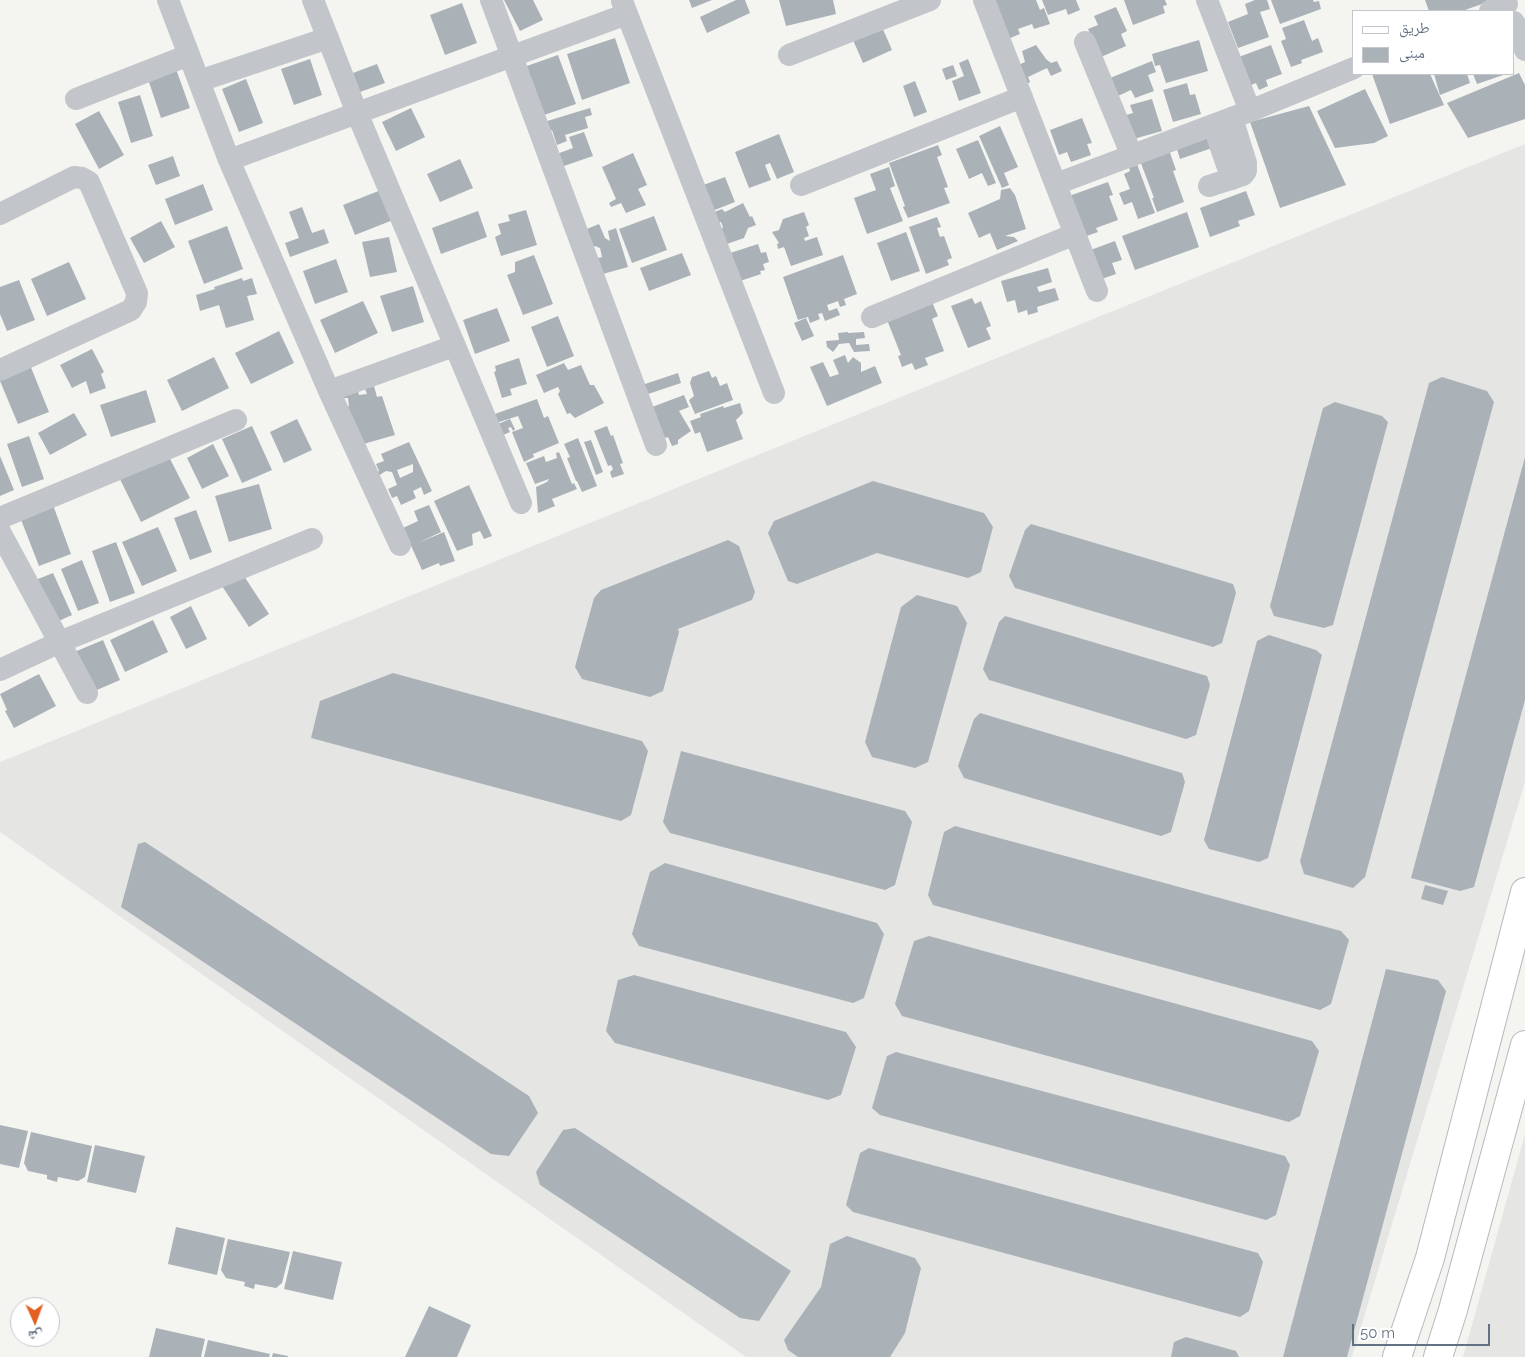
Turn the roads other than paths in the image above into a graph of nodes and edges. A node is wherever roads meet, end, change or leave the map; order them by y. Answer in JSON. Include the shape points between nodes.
{"nodes":[{"id":1,"x":168,"y":0,"type":"edge"},
{"id":2,"x":312,"y":0,"type":"edge"},
{"id":3,"x":491,"y":0,"type":"edge"},
{"id":4,"x":930,"y":0,"type":"edge"},
{"id":5,"x":984,"y":0,"type":"edge"},
{"id":6,"x":1207,"y":0,"type":"edge"},
{"id":7,"x":625,"y":7,"type":"edge"},
{"id":8,"x":1515,"y":30,"type":"edge"},
{"id":9,"x":328,"y":38,"type":"junction"},
{"id":10,"x":1085,"y":42,"type":"dead end"},
{"id":11,"x":1525,"y":50,"type":"edge"},
{"id":12,"x":189,"y":55,"type":"junction"},
{"id":13,"x":788,"y":55,"type":"dead end"},
{"id":14,"x":512,"y":56,"type":"junction"},
{"id":15,"x":1352,"y":69,"type":"edge"},
{"id":16,"x":199,"y":81,"type":"junction"},
{"id":17,"x":1022,"y":97,"type":"junction"},
{"id":18,"x":76,"y":100,"type":"dead end"},
{"id":19,"x":357,"y":113,"type":"junction"},
{"id":20,"x":1241,"y":115,"type":"junction"},
{"id":21,"x":1218,"y":139,"type":"dead end"},
{"id":22,"x":1132,"y":156,"type":"junction"},
{"id":23,"x":229,"y":160,"type":"junction"},
{"id":24,"x":1232,"y":179,"type":"junction"},
{"id":25,"x":1056,"y":184,"type":"junction"},
{"id":26,"x":801,"y":185,"type":"dead end"},
{"id":27,"x":1209,"y":186,"type":"dead end"},
{"id":28,"x":0,"y":214,"type":"edge"},
{"id":29,"x":1075,"y":234,"type":"junction"},
{"id":30,"x":1097,"y":291,"type":"dead end"},
{"id":31,"x":872,"y":317,"type":"dead end"},
{"id":32,"x":454,"y":346,"type":"junction"},
{"id":33,"x":0,"y":370,"type":"edge"},
{"id":34,"x":329,"y":391,"type":"junction"},
{"id":35,"x":774,"y":393,"type":"dead end"},
{"id":36,"x":236,"y":420,"type":"dead end"},
{"id":37,"x":656,"y":445,"type":"dead end"},
{"id":38,"x":521,"y":503,"type":"dead end"},
{"id":39,"x":0,"y":518,"type":"edge"},
{"id":40,"x":0,"y":532,"type":"edge"},
{"id":41,"x":312,"y":539,"type":"dead end"},
{"id":42,"x":400,"y":546,"type":"dead end"},
{"id":43,"x":60,"y":642,"type":"junction"},
{"id":44,"x":0,"y":670,"type":"edge"},
{"id":45,"x":87,"y":694,"type":"dead end"},
{"id":46,"x":1525,"y":892,"type":"edge"},
{"id":47,"x":1516,"y":967,"type":"edge"},
{"id":48,"x":1525,"y":1045,"type":"edge"},
{"id":49,"x":1397,"y":1357,"type":"edge"},
{"id":50,"x":1438,"y":1357,"type":"edge"}],
"edges":[{"from":1,"to":12,"type":"street"},
{"from":2,"to":9,"type":"street"},
{"from":3,"to":14,"type":"street"},
{"from":4,"to":13,"type":"street"},
{"from":5,"to":17,"type":"street"},
{"from":6,"to":20,"type":"street"},
{"from":7,"to":14,"type":"street"},
{"from":7,"to":35,"type":"street"},
{"from":8,"to":11,"type":"street"},
{"from":9,"to":16,"type":"street"},
{"from":9,"to":19,"type":"street"},
{"from":10,"to":22,"type":"street"},
{"from":12,"to":16,"type":"street"},
{"from":12,"to":18,"type":"street"},
{"from":14,"to":19,"type":"street"},
{"from":14,"to":37,"type":"street"},
{"from":15,"to":20,"type":"street"},
{"from":16,"to":23,"type":"street"},
{"from":17,"to":25,"type":"street"},
{"from":17,"to":26,"type":"street"},
{"from":19,"to":23,"type":"street"},
{"from":19,"to":32,"type":"street"},
{"from":20,"to":22,"type":"street"},
{"from":20,"to":24,"type":"street","via":[[1247,167],[1243,175]]},
{"from":21,"to":24,"type":"street"},
{"from":22,"to":25,"type":"street"},
{"from":23,"to":34,"type":"street"},
{"from":24,"to":27,"type":"street"},
{"from":25,"to":29,"type":"street"},
{"from":28,"to":33,"type":"street","via":[[74,177],[89,182],[137,293],[131,310]]},
{"from":29,"to":30,"type":"street"},
{"from":29,"to":31,"type":"street"},
{"from":32,"to":34,"type":"street"},
{"from":32,"to":38,"type":"street"},
{"from":34,"to":42,"type":"street"},
{"from":36,"to":39,"type":"street"},
{"from":40,"to":43,"type":"street"},
{"from":41,"to":43,"type":"street"},
{"from":43,"to":44,"type":"street"},
{"from":43,"to":45,"type":"street"},
{"from":46,"to":47,"type":"street"},
{"from":47,"to":49,"type":"street","via":[[1430,1258]]},
{"from":48,"to":50,"type":"street"}]}
